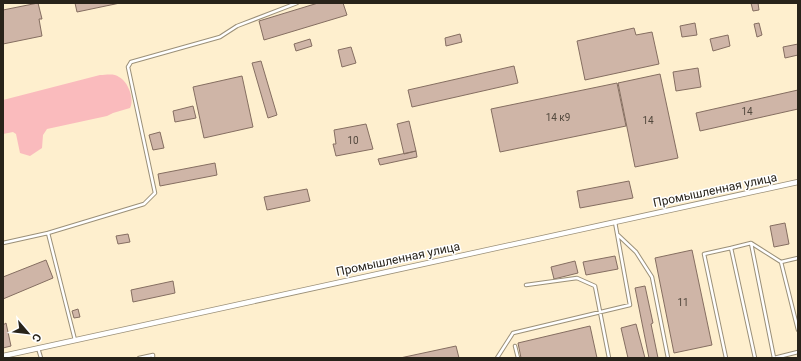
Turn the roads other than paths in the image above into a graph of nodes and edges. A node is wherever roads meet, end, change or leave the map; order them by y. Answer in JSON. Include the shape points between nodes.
{"nodes":[{"id":1,"x":297,"y":3,"type":"edge"},
{"id":2,"x":798,"y":182,"type":"edge"},
{"id":3,"x":615,"y":222,"type":"junction"},
{"id":4,"x":48,"y":233,"type":"junction"},
{"id":5,"x":617,"y":235,"type":"junction"},
{"id":6,"x":3,"y":243,"type":"edge"},
{"id":7,"x":751,"y":243,"type":"junction"},
{"id":8,"x":731,"y":248,"type":"junction"},
{"id":9,"x":798,"y":258,"type":"edge"},
{"id":10,"x":781,"y":262,"type":"junction"},
{"id":11,"x":526,"y":285,"type":"dead end"},
{"id":12,"x":601,"y":312,"type":"junction"},
{"id":13,"x":798,"y":330,"type":"edge"},
{"id":14,"x":75,"y":340,"type":"junction"},
{"id":15,"x":515,"y":346,"type":"dead end"},
{"id":16,"x":38,"y":348,"type":"junction"},
{"id":17,"x":798,"y":352,"type":"edge"},
{"id":18,"x":3,"y":356,"type":"edge"},
{"id":19,"x":41,"y":358,"type":"edge"},
{"id":20,"x":139,"y":358,"type":"edge"},
{"id":21,"x":153,"y":358,"type":"edge"},
{"id":22,"x":497,"y":358,"type":"edge"},
{"id":23,"x":518,"y":358,"type":"edge"},
{"id":24,"x":609,"y":358,"type":"edge"},
{"id":25,"x":668,"y":358,"type":"edge"},
{"id":26,"x":726,"y":358,"type":"edge"},
{"id":27,"x":755,"y":358,"type":"edge"},
{"id":28,"x":774,"y":358,"type":"edge"}],
"edges":[{"from":1,"to":4,"type":"lane","via":[[237,26],[220,37],[131,62],[128,68],[156,192],[144,204]]},
{"from":2,"to":3,"type":"street","name":"Промышленная улица"},
{"from":3,"to":5,"type":"lane"},
{"from":3,"to":14,"type":"street","name":"Промышленная улица"},
{"from":4,"to":6,"type":"lane"},
{"from":4,"to":14,"type":"lane"},
{"from":5,"to":12,"type":"lane","via":[[630,305]]},
{"from":5,"to":25,"type":"lane","via":[[636,252],[652,277]]},
{"from":7,"to":8,"type":"lane"},
{"from":7,"to":10,"type":"lane"},
{"from":7,"to":28,"type":"lane"},
{"from":8,"to":26,"type":"lane","via":[[704,254]]},
{"from":8,"to":27,"type":"lane"},
{"from":9,"to":10,"type":"lane"},
{"from":10,"to":13,"type":"lane"},
{"from":11,"to":12,"type":"lane","via":[[577,278],[595,286]]},
{"from":12,"to":22,"type":"lane","via":[[513,333]]},
{"from":12,"to":24,"type":"lane"},
{"from":14,"to":16,"type":"street","name":"Промышленная улица"},
{"from":15,"to":23,"type":"lane"},
{"from":16,"to":18,"type":"street","name":"Промышленная улица"},
{"from":16,"to":19,"type":"lane"},
{"from":17,"to":28,"type":"lane"},
{"from":20,"to":21,"type":"lane","via":[[153,355]]}]}
